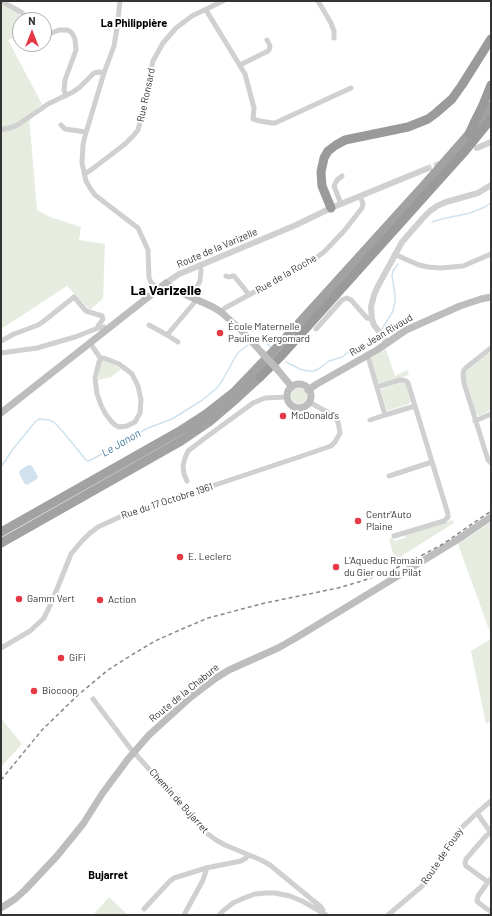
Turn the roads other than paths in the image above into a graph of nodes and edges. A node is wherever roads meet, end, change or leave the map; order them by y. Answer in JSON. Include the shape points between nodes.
{"nodes":[{"id":1,"x":1,"y":1,"type":"edge"},
{"id":2,"x":223,"y":1,"type":"edge"},
{"id":3,"x":318,"y":1,"type":"edge"},
{"id":4,"x":119,"y":2,"type":"edge"},
{"id":5,"x":206,"y":10,"type":"junction"},
{"id":6,"x":21,"y":12,"type":"edge"},
{"id":7,"x":52,"y":33,"type":"edge"},
{"id":8,"x":334,"y":38,"type":"dead end"},
{"id":9,"x":491,"y":39,"type":"edge"},
{"id":10,"x":267,"y":40,"type":"dead end"},
{"id":11,"x":240,"y":65,"type":"junction"},
{"id":12,"x":104,"y":73,"type":"junction"},
{"id":13,"x":491,"y":85,"type":"edge"},
{"id":14,"x":351,"y":88,"type":"dead end"},
{"id":15,"x":66,"y":96,"type":"junction"},
{"id":16,"x":491,"y":106,"type":"edge"},
{"id":17,"x":491,"y":119,"type":"edge"},
{"id":18,"x":61,"y":125,"type":"dead end"},
{"id":19,"x":1,"y":130,"type":"edge"},
{"id":20,"x":86,"y":132,"type":"junction"},
{"id":21,"x":469,"y":134,"type":"junction"},
{"id":22,"x":491,"y":142,"type":"edge"},
{"id":23,"x":477,"y":148,"type":"dead end"},
{"id":24,"x":426,"y":169,"type":"tunnel mouth"},
{"id":25,"x":84,"y":174,"type":"junction"},
{"id":26,"x":342,"y":176,"type":"dead end"},
{"id":27,"x":491,"y":185,"type":"edge"},
{"id":28,"x":360,"y":196,"type":"junction"},
{"id":29,"x":341,"y":204,"type":"junction"},
{"id":30,"x":331,"y":208,"type":"junction"},
{"id":31,"x":395,"y":254,"type":"junction"},
{"id":32,"x":491,"y":254,"type":"edge"},
{"id":33,"x":200,"y":265,"type":"junction"},
{"id":34,"x":226,"y":276,"type":"dead end"},
{"id":35,"x":166,"y":283,"type":"junction"},
{"id":36,"x":157,"y":290,"type":"junction"},
{"id":37,"x":249,"y":295,"type":"junction"},
{"id":38,"x":194,"y":297,"type":"junction"},
{"id":39,"x":491,"y":297,"type":"edge"},
{"id":40,"x":221,"y":312,"type":"junction"},
{"id":41,"x":372,"y":319,"type":"junction"},
{"id":42,"x":149,"y":325,"type":"dead end"},
{"id":43,"x":98,"y":328,"type":"junction"},
{"id":44,"x":316,"y":328,"type":"dead end"},
{"id":45,"x":107,"y":330,"type":"junction"},
{"id":46,"x":167,"y":335,"type":"junction"},
{"id":47,"x":1,"y":341,"type":"edge"},
{"id":48,"x":178,"y":342,"type":"dead end"},
{"id":49,"x":388,"y":342,"type":"junction"},
{"id":50,"x":90,"y":343,"type":"junction"},
{"id":51,"x":491,"y":348,"type":"edge"},
{"id":52,"x":1,"y":353,"type":"edge"},
{"id":53,"x":367,"y":355,"type":"junction"},
{"id":54,"x":101,"y":359,"type":"junction"},
{"id":55,"x":292,"y":387,"type":"junction"},
{"id":56,"x":377,"y":387,"type":"junction"},
{"id":57,"x":308,"y":390,"type":"junction"},
{"id":58,"x":287,"y":397,"type":"junction"},
{"id":59,"x":309,"y":402,"type":"junction"},
{"id":60,"x":415,"y":406,"type":"junction"},
{"id":61,"x":1,"y":413,"type":"edge"},
{"id":62,"x":491,"y":414,"type":"edge"},
{"id":63,"x":385,"y":415,"type":"junction"},
{"id":64,"x":370,"y":420,"type":"dead end"},
{"id":65,"x":476,"y":421,"type":"junction"},
{"id":66,"x":432,"y":462,"type":"junction"},
{"id":67,"x":491,"y":463,"type":"edge"},
{"id":68,"x":389,"y":476,"type":"dead end"},
{"id":69,"x":187,"y":481,"type":"dead end"},
{"id":70,"x":491,"y":517,"type":"edge"},
{"id":71,"x":1,"y":532,"type":"edge"},
{"id":72,"x":394,"y":536,"type":"dead end"},
{"id":73,"x":1,"y":543,"type":"edge"},
{"id":74,"x":1,"y":648,"type":"edge"},
{"id":75,"x":93,"y":699,"type":"dead end"},
{"id":76,"x":134,"y":752,"type":"junction"},
{"id":77,"x":491,"y":801,"type":"edge"},
{"id":78,"x":477,"y":812,"type":"junction"},
{"id":79,"x":491,"y":832,"type":"edge"},
{"id":80,"x":248,"y":855,"type":"junction"},
{"id":81,"x":206,"y":868,"type":"junction"},
{"id":82,"x":489,"y":880,"type":"edge"},
{"id":83,"x":2,"y":906,"type":"edge"},
{"id":84,"x":144,"y":909,"type":"dead end"},
{"id":85,"x":491,"y":912,"type":"edge"},
{"id":86,"x":324,"y":914,"type":"edge"},
{"id":87,"x":184,"y":915,"type":"edge"},
{"id":88,"x":219,"y":915,"type":"edge"},
{"id":89,"x":388,"y":915,"type":"edge"}],
"edges":[{"from":1,"to":6,"type":"street"},
{"from":2,"to":5,"type":"street","name":"Rue Ronsard"},
{"from":3,"to":8,"type":"street","via":[[331,23]]},
{"from":4,"to":12,"type":"street","via":[[115,42]]},
{"from":5,"to":11,"type":"street"},
{"from":5,"to":25,"type":"street","name":"Rue Ronsard","via":[[192,16],[176,28],[163,43],[153,61],[138,130],[125,144]]},
{"from":7,"to":15,"type":"street","via":[[68,30],[75,39],[76,50],[65,80]]},
{"from":9,"to":30,"type":"highway","via":[[452,99],[428,119],[408,127],[345,140],[328,151],[322,166],[321,180]]},
{"from":10,"to":11,"type":"street","via":[[270,46],[268,51]]},
{"from":11,"to":14,"type":"street","via":[[254,108],[254,119],[260,122],[275,122]]},
{"from":12,"to":15,"type":"street","via":[[94,73]]},
{"from":12,"to":20,"type":"street"},
{"from":13,"to":21,"type":"highway"},
{"from":15,"to":19,"type":"street","via":[[48,104],[19,124]]},
{"from":16,"to":21,"type":"highway"},
{"from":17,"to":73,"type":"highway","via":[[461,156],[282,355],[236,399],[181,441]]},
{"from":18,"to":20,"type":"street","via":[[65,129]]},
{"from":20,"to":25,"type":"street","via":[[82,155]]},
{"from":21,"to":71,"type":"highway","via":[[234,392],[178,432]]},
{"from":22,"to":23,"type":"street"},
{"from":24,"to":28,"type":"street","name":"Route de la Varizelle"},
{"from":25,"to":36,"type":"street","via":[[95,195],[138,228],[148,250],[149,278]]},
{"from":26,"to":29,"type":"street","via":[[336,180],[334,186]]},
{"from":27,"to":31,"type":"street","via":[[478,193],[446,202],[430,210]]},
{"from":28,"to":29,"type":"street","name":"Route de la Varizelle"},
{"from":28,"to":37,"type":"street","name":"Rue de la Roche","via":[[362,208],[324,252]]},
{"from":29,"to":30,"type":"street","name":"Route de la Varizelle"},
{"from":30,"to":33,"type":"street","name":"Route de la Varizelle"},
{"from":31,"to":32,"type":"street","via":[[419,265],[441,268],[463,266]]},
{"from":31,"to":41,"type":"street","via":[[374,295]]},
{"from":33,"to":35,"type":"street","name":"Route de la Varizelle"},
{"from":33,"to":38,"type":"street","via":[[200,281]]},
{"from":34,"to":37,"type":"street","via":[[234,276]]},
{"from":35,"to":36,"type":"main road","name":"Route de la Varizelle"},
{"from":35,"to":38,"type":"main road","via":[[171,288]]},
{"from":36,"to":45,"type":"main road","name":"Route de la Varizelle"},
{"from":37,"to":40,"type":"street","name":"Rue de la Roche"},
{"from":38,"to":40,"type":"main road"},
{"from":38,"to":46,"type":"street","via":[[194,303]]},
{"from":39,"to":49,"type":"main road","name":"Rue Jean Rivaud","via":[[454,308],[406,330]]},
{"from":40,"to":55,"type":"main road","bridge":true,"via":[[243,332]]},
{"from":41,"to":44,"type":"street","via":[[367,318],[347,298],[342,300]]},
{"from":41,"to":49,"type":"street","via":[[376,329]]},
{"from":42,"to":46,"type":"street"},
{"from":43,"to":45,"type":"street","via":[[104,327]]},
{"from":43,"to":47,"type":"street","via":[[102,316],[85,310],[74,296],[38,325]]},
{"from":43,"to":52,"type":"street","via":[[40,347]]},
{"from":45,"to":50,"type":"main road","name":"Route de la Varizelle"},
{"from":46,"to":48,"type":"street"},
{"from":49,"to":53,"type":"main road","name":"Rue Jean Rivaud"},
{"from":50,"to":54,"type":"street"},
{"from":50,"to":61,"type":"main road","name":"Route de la Varizelle"},
{"from":51,"to":65,"type":"street","via":[[467,367],[463,374]]},
{"from":53,"to":56,"type":"street"},
{"from":53,"to":57,"type":"main road","name":"Rue Jean Rivaud"},
{"from":54,"to":54,"type":"street","via":[[96,378],[101,405],[115,425],[131,425],[140,413],[138,386],[127,370],[106,358]]},
{"from":55,"to":57,"type":"main road","via":[[299,385]]},
{"from":55,"to":58,"type":"main road"},
{"from":56,"to":60,"type":"street","via":[[400,380],[406,381]]},
{"from":56,"to":63,"type":"street"},
{"from":57,"to":59,"type":"main road"},
{"from":58,"to":59,"type":"main road","via":[[290,404],[296,408],[304,407]]},
{"from":58,"to":69,"type":"street","via":[[265,398],[253,403],[188,451],[183,466]]},
{"from":59,"to":74,"type":"street","name":"Rue du 17 Octobre 1961","via":[[329,413],[338,422],[340,433],[331,446],[122,516],[98,527],[71,554],[44,618],[30,631]]},
{"from":60,"to":63,"type":"street"},
{"from":60,"to":66,"type":"street"},
{"from":62,"to":65,"type":"street"},
{"from":63,"to":64,"type":"street"},
{"from":65,"to":67,"type":"street"},
{"from":66,"to":68,"type":"street"},
{"from":66,"to":72,"type":"street","via":[[448,517],[444,521]]},
{"from":70,"to":76,"type":"main road","name":"Route de la Chabure","via":[[294,639],[222,674],[191,697]]},
{"from":75,"to":76,"type":"street","name":"Chemin de Bujarret"},
{"from":76,"to":80,"type":"street","name":"Chemin de Bujarret","via":[[208,834]]},
{"from":76,"to":83,"type":"main road","name":"Route de la Chabure","via":[[68,844],[25,890]]},
{"from":77,"to":78,"type":"street","name":"Route de Fouay"},
{"from":78,"to":79,"type":"street"},
{"from":78,"to":89,"type":"street","name":"Route de Fouay","via":[[456,833],[421,887]]},
{"from":79,"to":82,"type":"street","via":[[465,862],[466,866]]},
{"from":80,"to":81,"type":"street","via":[[242,861]]},
{"from":80,"to":86,"type":"street","name":"Chemin de Bujarret","via":[[277,870],[321,907]]},
{"from":81,"to":84,"type":"street","via":[[172,879]]},
{"from":81,"to":87,"type":"street"},
{"from":82,"to":85,"type":"street","via":[[477,901]]},
{"from":86,"to":88,"type":"street","via":[[290,896],[266,893],[233,903]]}]}
